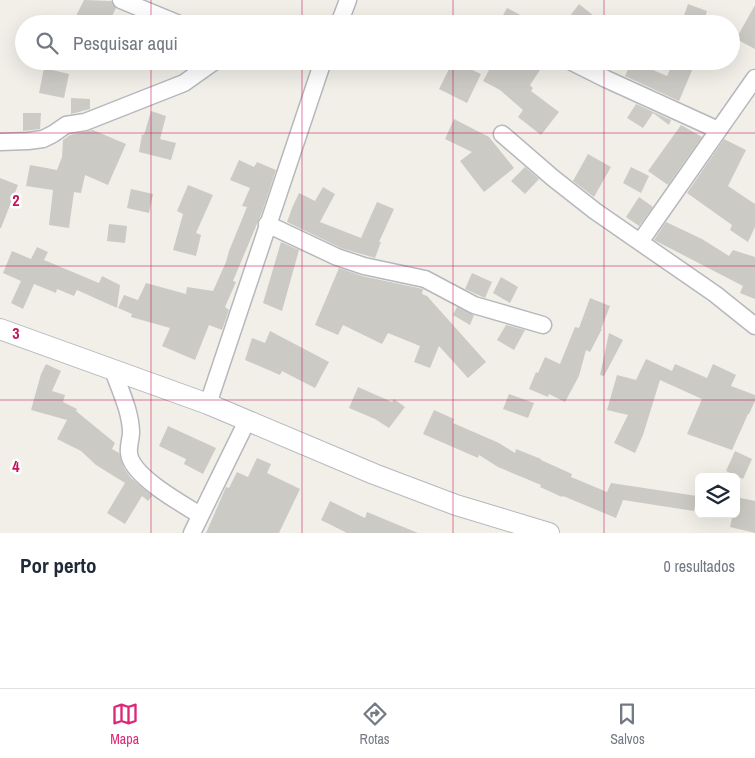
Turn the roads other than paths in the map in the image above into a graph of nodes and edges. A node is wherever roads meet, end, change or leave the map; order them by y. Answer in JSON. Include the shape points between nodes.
{"nodes":[{"id":1,"x":120,"y":0,"type":"edge"},
{"id":2,"x":348,"y":0,"type":"edge"},
{"id":3,"x":157,"y":15,"type":"edge"},
{"id":4,"x":342,"y":15,"type":"edge"},
{"id":5,"x":202,"y":70,"type":"edge"},
{"id":6,"x":320,"y":70,"type":"edge"},
{"id":7,"x":588,"y":70,"type":"edge"},
{"id":8,"x":755,"y":78,"type":"edge"},
{"id":9,"x":718,"y":130,"type":"junction"},
{"id":10,"x":502,"y":134,"type":"dead end"},
{"id":11,"x":0,"y":142,"type":"edge"},
{"id":12,"x":267,"y":224,"type":"junction"},
{"id":13,"x":640,"y":242,"type":"junction"},
{"id":14,"x":543,"y":325,"type":"dead end"},
{"id":15,"x":755,"y":326,"type":"edge"},
{"id":16,"x":0,"y":329,"type":"edge"},
{"id":17,"x":113,"y":370,"type":"junction"},
{"id":18,"x":208,"y":404,"type":"junction"},
{"id":19,"x":247,"y":421,"type":"junction"},
{"id":20,"x":200,"y":515,"type":"junction"},
{"id":21,"x":192,"y":533,"type":"edge"},
{"id":22,"x":549,"y":533,"type":"edge"}],
"edges":[{"from":1,"to":3,"type":"street"},
{"from":2,"to":4,"type":"street"},
{"from":5,"to":11,"type":"street","via":[[184,83],[85,122],[66,125],[43,139]]},
{"from":6,"to":12,"type":"street"},
{"from":7,"to":9,"type":"street"},
{"from":8,"to":9,"type":"street"},
{"from":9,"to":13,"type":"street"},
{"from":10,"to":13,"type":"street","via":[[560,184]]},
{"from":12,"to":14,"type":"street","via":[[337,257],[425,280],[474,305]]},
{"from":12,"to":18,"type":"street"},
{"from":13,"to":15,"type":"street"},
{"from":16,"to":17,"type":"street"},
{"from":17,"to":18,"type":"street"},
{"from":17,"to":20,"type":"street","via":[[131,432],[128,454],[139,472]]},
{"from":18,"to":19,"type":"street"},
{"from":19,"to":20,"type":"street"},
{"from":19,"to":22,"type":"street","via":[[456,505]]},
{"from":20,"to":21,"type":"street"}]}
